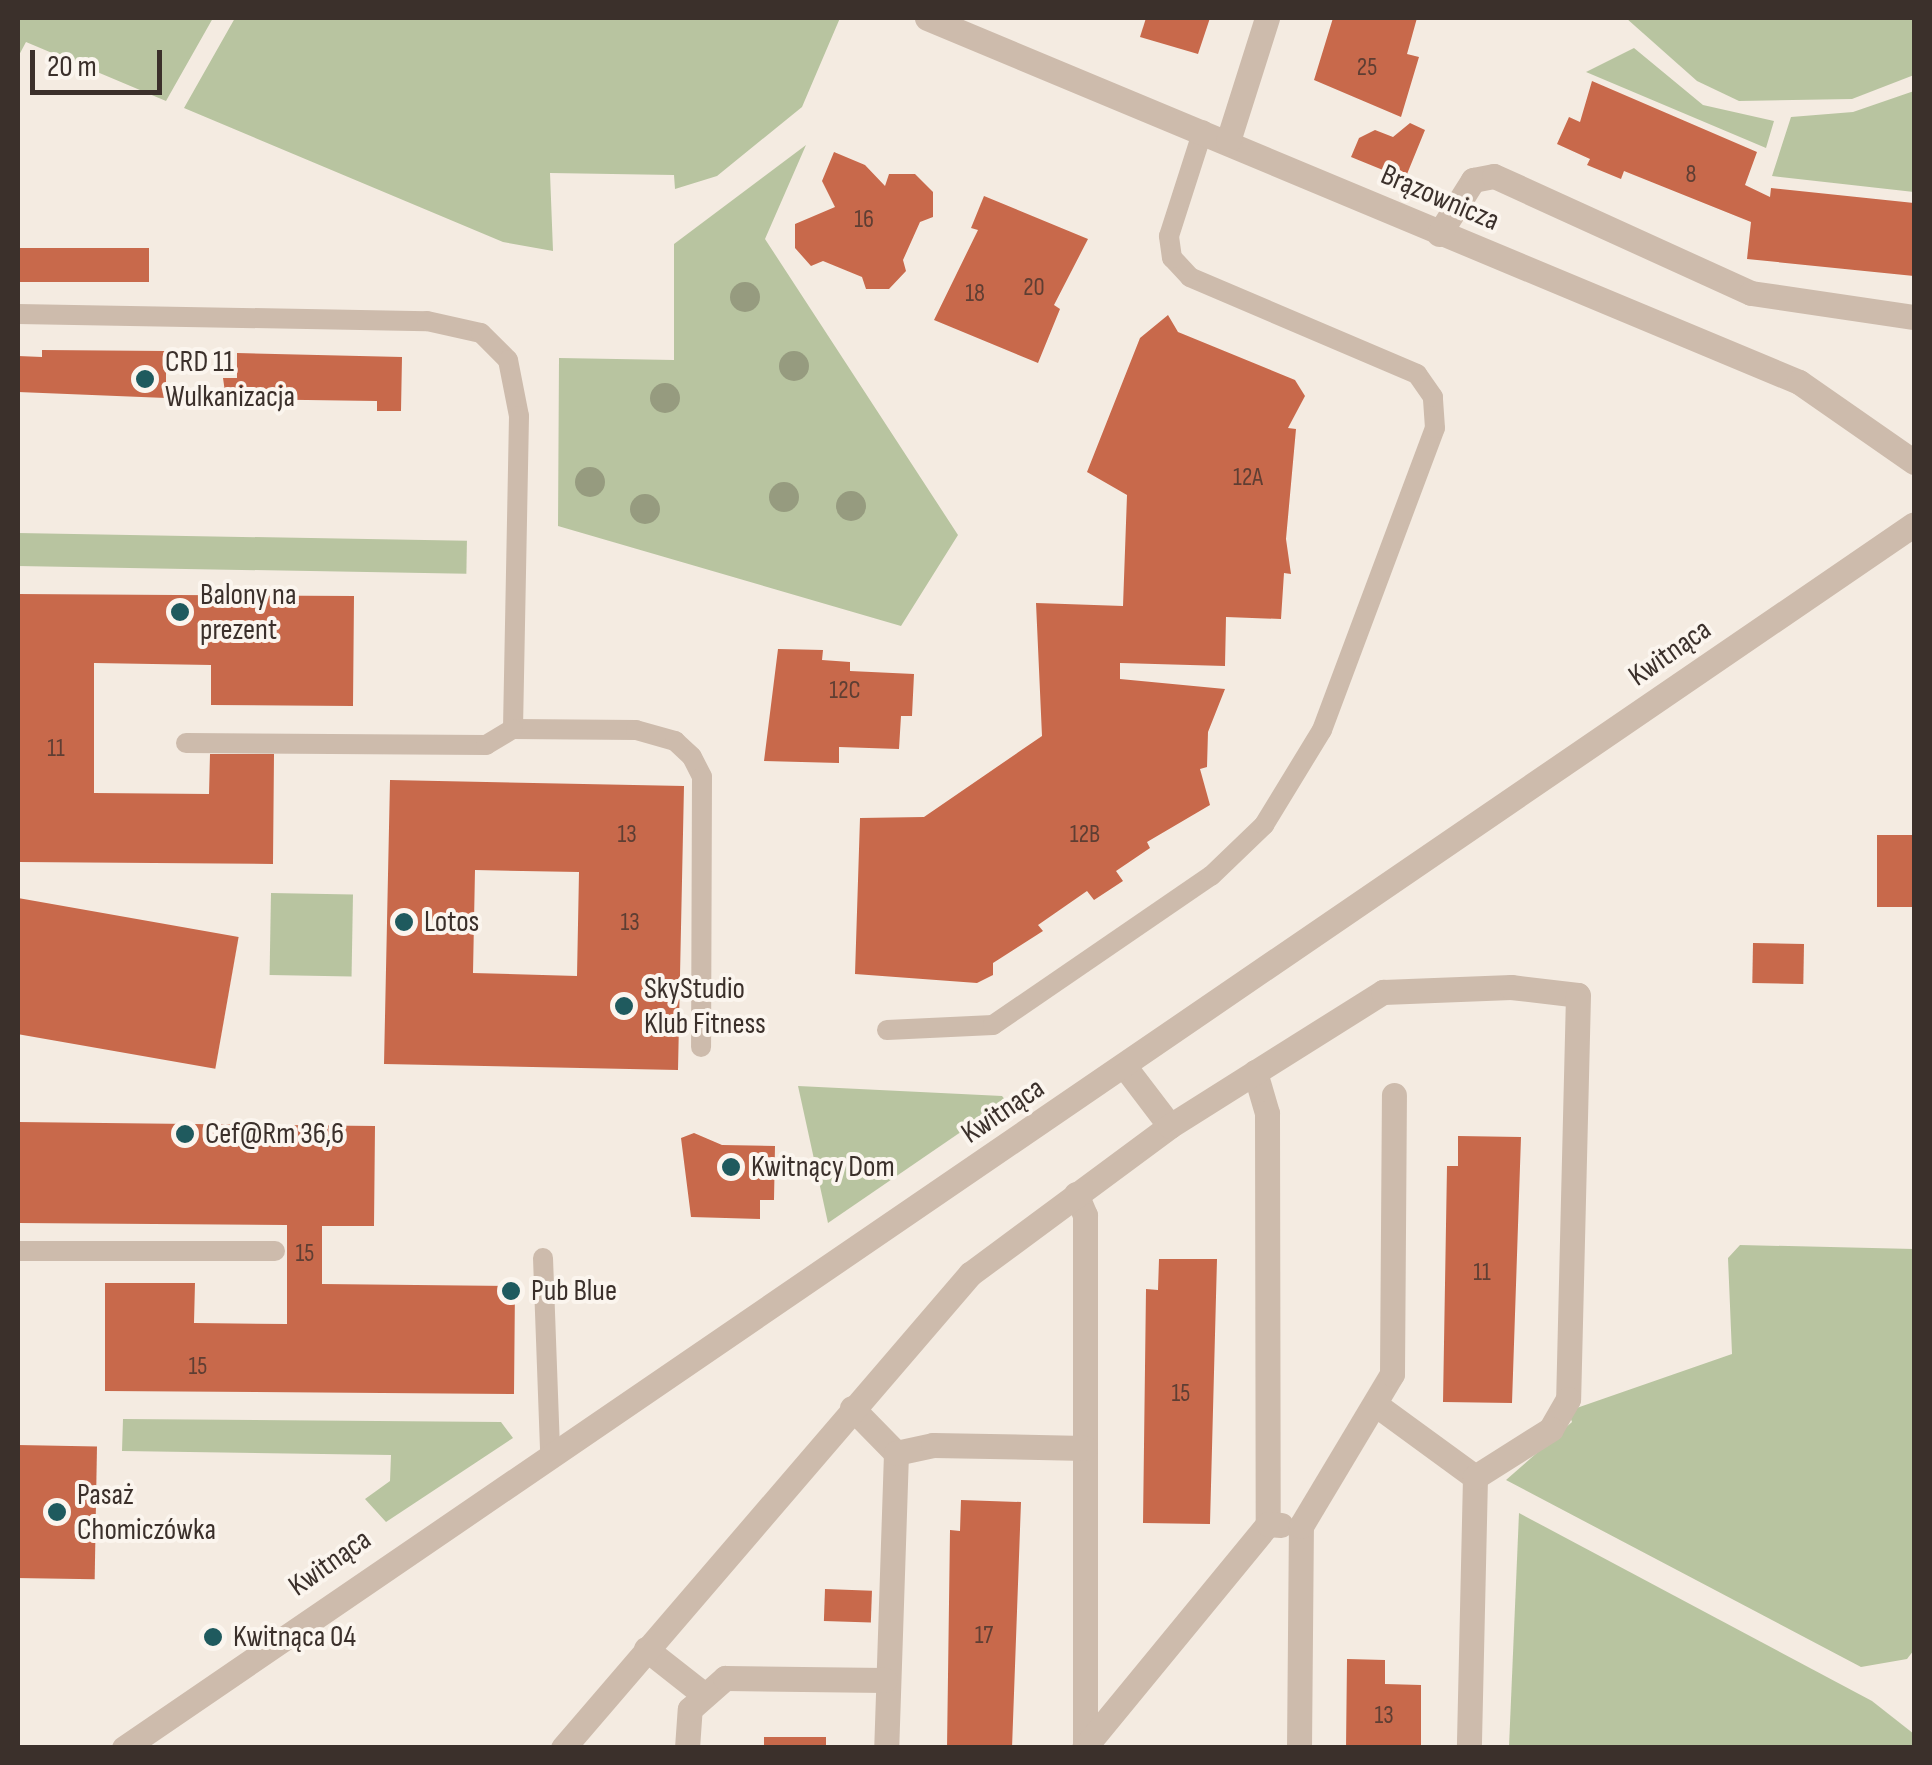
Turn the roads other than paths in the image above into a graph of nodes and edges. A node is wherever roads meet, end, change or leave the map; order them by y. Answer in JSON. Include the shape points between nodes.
{"nodes":[{"id":1,"x":927,"y":18,"type":"edge"},
{"id":2,"x":1267,"y":18,"type":"edge"},
{"id":3,"x":1203,"y":130,"type":"junction"},
{"id":4,"x":1228,"y":141,"type":"junction"},
{"id":5,"x":1439,"y":234,"type":"junction"},
{"id":6,"x":18,"y":314,"type":"edge"},
{"id":7,"x":1914,"y":317,"type":"edge"},
{"id":8,"x":1914,"y":462,"type":"edge"},
{"id":9,"x":1914,"y":524,"type":"edge"},
{"id":10,"x":513,"y":729,"type":"junction"},
{"id":11,"x":186,"y":743,"type":"dead end"},
{"id":12,"x":887,"y":1030,"type":"dead end"},
{"id":13,"x":701,"y":1047,"type":"dead end"},
{"id":14,"x":1125,"y":1066,"type":"junction"},
{"id":15,"x":1255,"y":1072,"type":"junction"},
{"id":16,"x":1394,"y":1095,"type":"dead end"},
{"id":17,"x":1170,"y":1126,"type":"junction"},
{"id":18,"x":1076,"y":1194,"type":"junction"},
{"id":19,"x":18,"y":1251,"type":"edge"},
{"id":20,"x":275,"y":1251,"type":"dead end"},
{"id":21,"x":543,"y":1258,"type":"dead end"},
{"id":22,"x":1375,"y":1404,"type":"junction"},
{"id":23,"x":852,"y":1408,"type":"junction"},
{"id":24,"x":1084,"y":1448,"type":"junction"},
{"id":25,"x":550,"y":1453,"type":"junction"},
{"id":26,"x":896,"y":1453,"type":"junction"},
{"id":27,"x":1475,"y":1477,"type":"junction"},
{"id":28,"x":1268,"y":1524,"type":"junction"},
{"id":29,"x":1301,"y":1526,"type":"junction"},
{"id":30,"x":646,"y":1649,"type":"junction"},
{"id":31,"x":885,"y":1680,"type":"junction"},
{"id":32,"x":702,"y":1694,"type":"junction"},
{"id":33,"x":1084,"y":1747,"type":"edge"},
{"id":34,"x":124,"y":1748,"type":"edge"},
{"id":35,"x":563,"y":1748,"type":"edge"},
{"id":36,"x":687,"y":1748,"type":"edge"},
{"id":37,"x":886,"y":1748,"type":"edge"},
{"id":38,"x":1298,"y":1748,"type":"edge"},
{"id":39,"x":1469,"y":1748,"type":"edge"}],
"edges":[{"from":1,"to":3,"type":"street","name":"Brązownicza"},
{"from":2,"to":4,"type":"street"},
{"from":3,"to":4,"type":"street","name":"Brązownicza"},
{"from":3,"to":12,"type":"lane","via":[[1169,236],[1172,258],[1190,277],[1417,374],[1433,397],[1435,428],[1322,730],[1264,825],[1211,876],[993,1025]]},
{"from":4,"to":5,"type":"street","name":"Brązownicza"},
{"from":5,"to":7,"type":"street","via":[[1472,180],[1494,176],[1751,293]]},
{"from":5,"to":8,"type":"street","name":"Brązownicza","via":[[1799,382]]},
{"from":6,"to":10,"type":"lane","via":[[426,320],[481,333],[508,360],[517,391]]},
{"from":9,"to":14,"type":"street","name":"Kwitnąca"},
{"from":10,"to":11,"type":"lane","via":[[486,745]]},
{"from":10,"to":13,"type":"lane","via":[[636,730],[675,742],[692,757],[702,777]]},
{"from":14,"to":17,"type":"street"},
{"from":14,"to":25,"type":"street","name":"Kwitnąca"},
{"from":15,"to":17,"type":"street"},
{"from":15,"to":27,"type":"street","via":[[1383,992],[1511,987],[1578,995],[1568,1399],[1550,1428]]},
{"from":15,"to":28,"type":"street","via":[[1268,1113]]},
{"from":16,"to":22,"type":"street","via":[[1392,1374]]},
{"from":17,"to":18,"type":"street"},
{"from":18,"to":23,"type":"street","via":[[970,1274]]},
{"from":18,"to":24,"type":"street","via":[[1085,1215]]},
{"from":19,"to":20,"type":"lane"},
{"from":21,"to":25,"type":"lane"},
{"from":22,"to":27,"type":"street"},
{"from":22,"to":29,"type":"street"},
{"from":23,"to":26,"type":"street"},
{"from":23,"to":30,"type":"street"},
{"from":24,"to":26,"type":"street","via":[[932,1446]]},
{"from":24,"to":33,"type":"street"},
{"from":25,"to":34,"type":"street","name":"Kwitnąca"},
{"from":26,"to":31,"type":"street"},
{"from":27,"to":39,"type":"street"},
{"from":28,"to":29,"type":"street"},
{"from":28,"to":33,"type":"street"},
{"from":29,"to":38,"type":"street"},
{"from":30,"to":32,"type":"street"},
{"from":30,"to":35,"type":"street"},
{"from":31,"to":32,"type":"street","via":[[725,1678]]},
{"from":31,"to":37,"type":"street"},
{"from":32,"to":36,"type":"street","via":[[690,1708]]}]}
